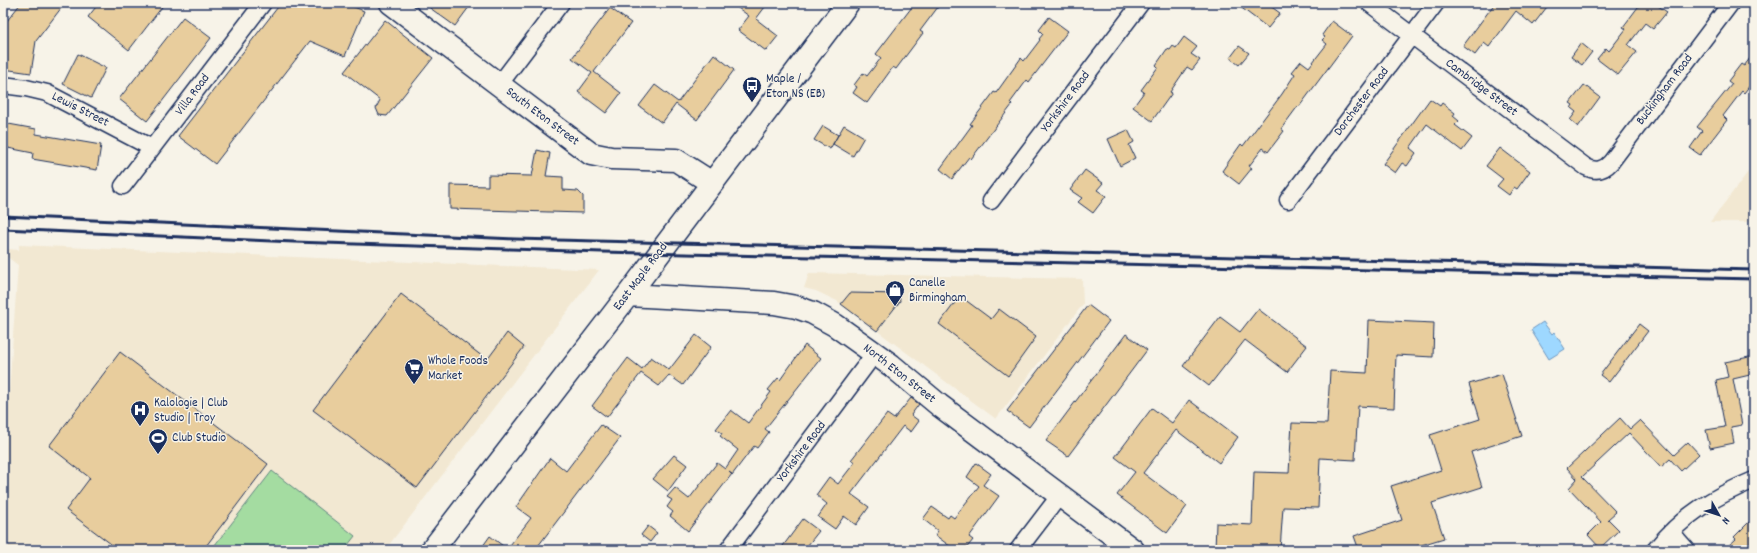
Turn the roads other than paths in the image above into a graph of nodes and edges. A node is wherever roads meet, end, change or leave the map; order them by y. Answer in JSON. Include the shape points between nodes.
{"nodes":[{"id":1,"x":263,"y":3,"type":"edge"},
{"id":2,"x":391,"y":3,"type":"edge"},
{"id":3,"x":560,"y":3,"type":"edge"},
{"id":4,"x":848,"y":3,"type":"edge"},
{"id":5,"x":1141,"y":3,"type":"edge"},
{"id":6,"x":1369,"y":3,"type":"edge"},
{"id":7,"x":1436,"y":3,"type":"edge"},
{"id":8,"x":1731,"y":3,"type":"edge"},
{"id":9,"x":1412,"y":35,"type":"junction"},
{"id":10,"x":3,"y":85,"type":"edge"},
{"id":11,"x":499,"y":85,"type":"junction"},
{"id":12,"x":152,"y":148,"type":"junction"},
{"id":13,"x":1595,"y":170,"type":"joint"},
{"id":14,"x":712,"y":184,"type":"junction"},
{"id":15,"x":123,"y":186,"type":"dead end"},
{"id":16,"x":1288,"y":200,"type":"dead end"},
{"id":17,"x":991,"y":201,"type":"dead end"},
{"id":18,"x":628,"y":295,"type":"junction"},
{"id":19,"x":875,"y":353,"type":"junction"},
{"id":20,"x":1754,"y":480,"type":"edge"},
{"id":21,"x":1060,"y":496,"type":"junction"},
{"id":22,"x":1671,"y":532,"type":"junction"},
{"id":23,"x":432,"y":550,"type":"edge"},
{"id":24,"x":728,"y":550,"type":"edge"},
{"id":25,"x":1018,"y":550,"type":"edge"},
{"id":26,"x":1133,"y":550,"type":"edge"},
{"id":27,"x":1655,"y":550,"type":"edge"},
{"id":28,"x":1688,"y":550,"type":"edge"}],
"edges":[{"from":1,"to":12,"type":"street","name":"Villa Road"},
{"from":2,"to":11,"type":"street","name":"South Eton Street"},
{"from":3,"to":11,"type":"street"},
{"from":4,"to":14,"type":"street","name":"East Maple Road"},
{"from":5,"to":17,"type":"street","name":"Yorkshire Road"},
{"from":6,"to":9,"type":"street","name":"Cambridge Street"},
{"from":7,"to":9,"type":"street","name":"Dorchester Road"},
{"from":8,"to":13,"type":"street","name":"Buckingham Road","via":[[1611,162],[1604,169]]},
{"from":9,"to":13,"type":"street","name":"Cambridge Street","via":[[1586,167]]},
{"from":9,"to":16,"type":"street","name":"Dorchester Road"},
{"from":10,"to":12,"type":"street","name":"Lewis Street","via":[[47,94]]},
{"from":11,"to":14,"type":"street","name":"South Eton Street","via":[[591,154],[612,158],[676,160]]},
{"from":12,"to":15,"type":"street","name":"Villa Road"},
{"from":14,"to":18,"type":"street","name":"East Maple Road"},
{"from":18,"to":19,"type":"street","name":"North Eton Street","via":[[774,303],[796,307],[835,325]]},
{"from":18,"to":23,"type":"street","name":"East Maple Road"},
{"from":19,"to":21,"type":"street","name":"North Eton Street","via":[[939,405]]},
{"from":19,"to":24,"type":"street","name":"Yorkshire Road"},
{"from":20,"to":22,"type":"street","via":[[1724,493],[1694,512]]},
{"from":21,"to":25,"type":"street"},
{"from":21,"to":26,"type":"street","name":"North Eton Street"},
{"from":22,"to":27,"type":"street"},
{"from":22,"to":28,"type":"street"}]}
